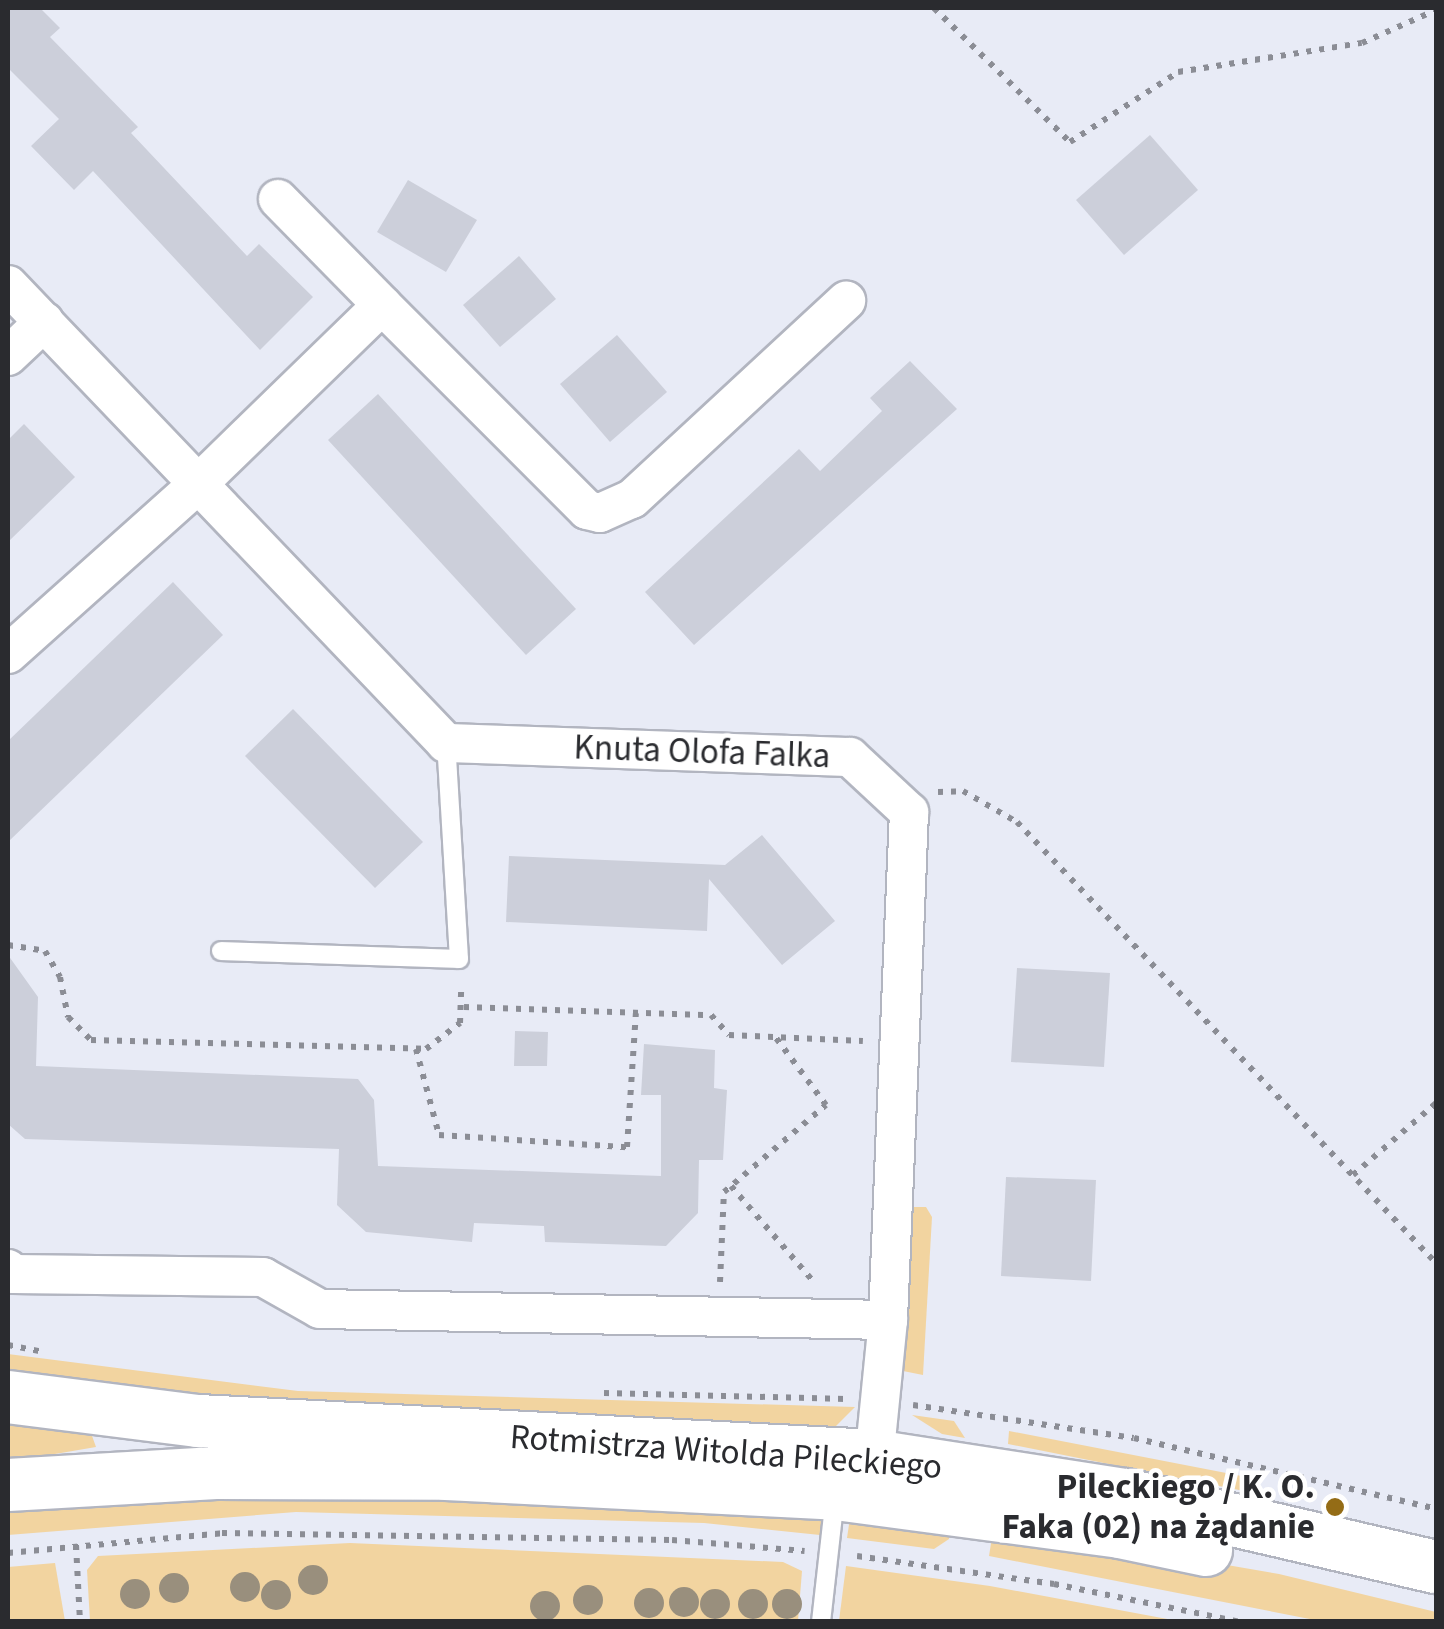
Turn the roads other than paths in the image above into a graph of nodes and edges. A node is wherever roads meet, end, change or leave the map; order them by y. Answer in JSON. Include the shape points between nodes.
{"nodes":[{"id":1,"x":278,"y":199,"type":"dead end"},
{"id":2,"x":8,"y":285,"type":"edge"},
{"id":3,"x":846,"y":301,"type":"dead end"},
{"id":4,"x":382,"y":306,"type":"junction"},
{"id":5,"x":44,"y":322,"type":"junction"},
{"id":6,"x":8,"y":356,"type":"edge"},
{"id":7,"x":197,"y":485,"type":"junction"},
{"id":8,"x":8,"y":654,"type":"edge"},
{"id":9,"x":446,"y":743,"type":"junction"},
{"id":10,"x":222,"y":951,"type":"dead end"},
{"id":11,"x":8,"y":1269,"type":"edge"},
{"id":12,"x":888,"y":1320,"type":"junction"},
{"id":13,"x":8,"y":1398,"type":"edge"},
{"id":14,"x":860,"y":1482,"type":"junction"},
{"id":15,"x":8,"y":1485,"type":"edge"},
{"id":16,"x":1436,"y":1567,"type":"edge"},
{"id":17,"x":1436,"y":1603,"type":"edge"},
{"id":18,"x":820,"y":1622,"type":"edge"}],
"edges":[{"from":1,"to":4,"type":"street"},
{"from":2,"to":5,"type":"street"},
{"from":3,"to":4,"type":"street","via":[[632,499],[600,513],[586,510]]},
{"from":4,"to":7,"type":"street"},
{"from":5,"to":6,"type":"street"},
{"from":5,"to":7,"type":"street"},
{"from":7,"to":8,"type":"street"},
{"from":7,"to":9,"type":"street"},
{"from":9,"to":10,"type":"lane","via":[[459,959]]},
{"from":9,"to":12,"type":"street","name":"Knuta Olofa Falka","via":[[850,756],[910,812]]},
{"from":11,"to":12,"type":"street","via":[[264,1276],[320,1309]]},
{"from":12,"to":14,"type":"street","name":"Knuta Olofa Falka"},
{"from":13,"to":14,"type":"main road","name":"Rotmistrza Witolda Pileckiego","via":[[198,1422]]},
{"from":14,"to":15,"type":"main road","name":"Rotmistrza Witolda Pileckiego","via":[[216,1472]]},
{"from":14,"to":16,"type":"main road","name":"Rotmistrza Witolda Pileckiego","via":[[1126,1494]]},
{"from":14,"to":17,"type":"main road","name":"Rotmistrza Witolda Pileckiego"},
{"from":14,"to":18,"type":"lane","via":[[830,1552]]}]}
